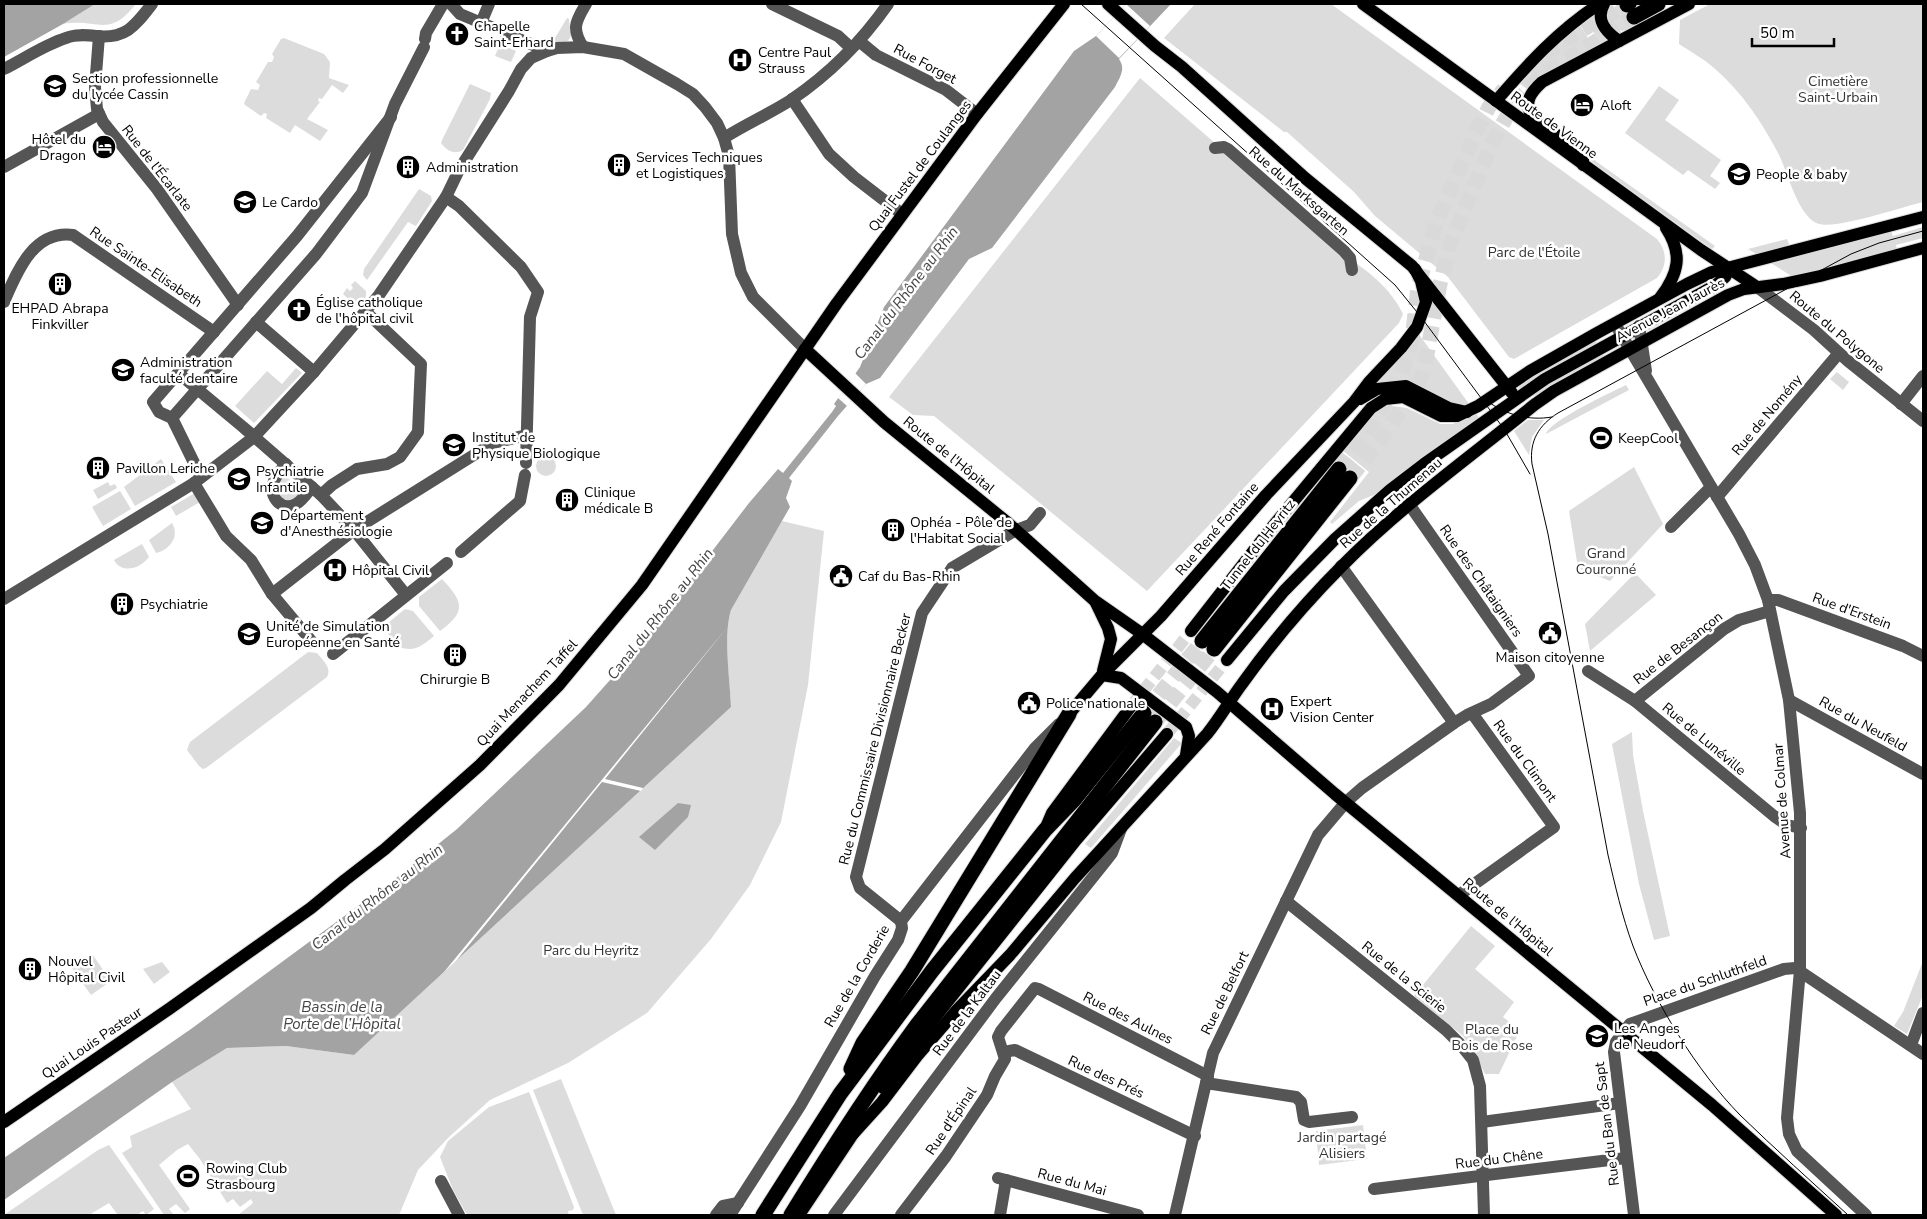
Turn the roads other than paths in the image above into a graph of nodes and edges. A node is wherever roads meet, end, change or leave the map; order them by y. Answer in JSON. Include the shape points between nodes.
{"nodes":[{"id":1,"x":152,"y":4,"type":"edge"},
{"id":2,"x":443,"y":4,"type":"edge"},
{"id":3,"x":489,"y":4,"type":"edge"},
{"id":4,"x":586,"y":4,"type":"edge"},
{"id":5,"x":772,"y":4,"type":"edge"},
{"id":6,"x":888,"y":4,"type":"edge"},
{"id":7,"x":1064,"y":4,"type":"edge"},
{"id":8,"x":1108,"y":4,"type":"edge"},
{"id":9,"x":1363,"y":4,"type":"edge"},
{"id":10,"x":1599,"y":4,"type":"edge"},
{"id":11,"x":1604,"y":4,"type":"edge"},
{"id":12,"x":1658,"y":4,"type":"edge"},
{"id":13,"x":1690,"y":4,"type":"edge"},
{"id":14,"x":455,"y":7,"type":"edge"},
{"id":15,"x":1630,"y":9,"type":"tunnel mouth"},
{"id":16,"x":434,"y":20,"type":"junction"},
{"id":17,"x":505,"y":33,"type":"dead end"},
{"id":18,"x":99,"y":36,"type":"junction"},
{"id":19,"x":1619,"y":41,"type":"junction"},
{"id":20,"x":855,"y":44,"type":"junction"},
{"id":21,"x":583,"y":47,"type":"junction"},
{"id":22,"x":546,"y":51,"type":"junction"},
{"id":23,"x":4,"y":69,"type":"edge"},
{"id":24,"x":792,"y":99,"type":"junction"},
{"id":25,"x":1496,"y":101,"type":"junction"},
{"id":26,"x":99,"y":114,"type":"junction"},
{"id":27,"x":977,"y":114,"type":"junction"},
{"id":28,"x":391,"y":117,"type":"junction"},
{"id":29,"x":724,"y":138,"type":"junction"},
{"id":30,"x":1215,"y":148,"type":"dead end"},
{"id":31,"x":1583,"y":165,"type":"junction"},
{"id":32,"x":4,"y":167,"type":"edge"},
{"id":33,"x":446,"y":198,"type":"junction"},
{"id":34,"x":902,"y":214,"type":"junction"},
{"id":35,"x":1923,"y":217,"type":"edge"},
{"id":36,"x":1661,"y":221,"type":"junction"},
{"id":37,"x":1923,"y":248,"type":"edge"},
{"id":38,"x":1351,"y":264,"type":"dead end"},
{"id":39,"x":1730,"y":268,"type":"junction"},
{"id":40,"x":1415,"y":269,"type":"junction"},
{"id":41,"x":1757,"y":287,"type":"junction"},
{"id":42,"x":1659,"y":300,"type":"junction"},
{"id":43,"x":4,"y":302,"type":"edge"},
{"id":44,"x":238,"y":305,"type":"junction"},
{"id":45,"x":366,"y":312,"type":"junction"},
{"id":46,"x":256,"y":322,"type":"junction"},
{"id":47,"x":1615,"y":324,"type":"junction"},
{"id":48,"x":1640,"y":326,"type":"junction"},
{"id":49,"x":214,"y":332,"type":"junction"},
{"id":50,"x":1622,"y":336,"type":"junction"},
{"id":51,"x":1642,"y":342,"type":"junction"},
{"id":52,"x":805,"y":349,"type":"junction"},
{"id":53,"x":1630,"y":349,"type":"junction"},
{"id":54,"x":1839,"y":353,"type":"junction"},
{"id":55,"x":314,"y":372,"type":"junction"},
{"id":56,"x":178,"y":373,"type":"junction"},
{"id":57,"x":1923,"y":376,"type":"edge"},
{"id":58,"x":1507,"y":386,"type":"junction"},
{"id":59,"x":1651,"y":386,"type":"junction"},
{"id":60,"x":198,"y":388,"type":"junction"},
{"id":61,"x":1554,"y":391,"type":"joint"},
{"id":62,"x":1517,"y":399,"type":"junction"},
{"id":63,"x":1354,"y":402,"type":"junction"},
{"id":64,"x":1901,"y":404,"type":"junction"},
{"id":65,"x":1534,"y":405,"type":"junction"},
{"id":66,"x":1466,"y":412,"type":"junction"},
{"id":67,"x":172,"y":418,"type":"junction"},
{"id":68,"x":1923,"y":421,"type":"edge"},
{"id":69,"x":527,"y":435,"type":"junction"},
{"id":70,"x":254,"y":437,"type":"junction"},
{"id":71,"x":286,"y":464,"type":"junction"},
{"id":72,"x":1345,"y":474,"type":"tunnel mouth"},
{"id":73,"x":197,"y":480,"type":"junction"},
{"id":74,"x":316,"y":491,"type":"junction"},
{"id":75,"x":1714,"y":492,"type":"junction"},
{"id":76,"x":1408,"y":504,"type":"junction"},
{"id":77,"x":1040,"y":513,"type":"dead end"},
{"id":78,"x":1670,"y":528,"type":"dead end"},
{"id":79,"x":354,"y":530,"type":"junction"},
{"id":80,"x":1016,"y":530,"type":"junction"},
{"id":81,"x":461,"y":552,"type":"dead end"},
{"id":82,"x":447,"y":564,"type":"dead end"},
{"id":83,"x":1341,"y":566,"type":"junction"},
{"id":84,"x":272,"y":594,"type":"junction"},
{"id":85,"x":406,"y":595,"type":"junction"},
{"id":86,"x":4,"y":599,"type":"edge"},
{"id":87,"x":1095,"y":601,"type":"junction"},
{"id":88,"x":1769,"y":605,"type":"junction"},
{"id":89,"x":1191,"y":631,"type":"tunnel mouth"},
{"id":90,"x":1141,"y":633,"type":"junction"},
{"id":91,"x":313,"y":643,"type":"dead end"},
{"id":92,"x":1208,"y":645,"type":"tunnel mouth"},
{"id":93,"x":333,"y":654,"type":"dead end"},
{"id":94,"x":1923,"y":656,"type":"edge"},
{"id":95,"x":1226,"y":660,"type":"tunnel mouth"},
{"id":96,"x":1588,"y":671,"type":"dead end"},
{"id":97,"x":1102,"y":674,"type":"junction"},
{"id":98,"x":1529,"y":676,"type":"joint"},
{"id":99,"x":1789,"y":700,"type":"junction"},
{"id":100,"x":1635,"y":701,"type":"junction"},
{"id":101,"x":1229,"y":703,"type":"junction"},
{"id":102,"x":1069,"y":714,"type":"junction"},
{"id":103,"x":1472,"y":714,"type":"junction"},
{"id":104,"x":1454,"y":723,"type":"junction"},
{"id":105,"x":1167,"y":734,"type":"tunnel mouth"},
{"id":106,"x":1186,"y":755,"type":"junction"},
{"id":107,"x":1923,"y":774,"type":"edge"},
{"id":108,"x":1346,"y":802,"type":"junction"},
{"id":109,"x":1801,"y":828,"type":"junction"},
{"id":110,"x":1122,"y":829,"type":"junction"},
{"id":111,"x":1459,"y":895,"type":"junction"},
{"id":112,"x":1286,"y":901,"type":"junction"},
{"id":113,"x":901,"y":921,"type":"junction"},
{"id":114,"x":1800,"y":970,"type":"junction"},
{"id":115,"x":198,"y":988,"type":"joint"},
{"id":116,"x":1923,"y":1013,"type":"edge"},
{"id":117,"x":1624,"y":1032,"type":"junction"},
{"id":118,"x":1911,"y":1045,"type":"junction"},
{"id":119,"x":1923,"y":1054,"type":"edge"},
{"id":120,"x":1004,"y":1055,"type":"junction"},
{"id":121,"x":1207,"y":1080,"type":"junction"},
{"id":122,"x":840,"y":1094,"type":"junction"},
{"id":123,"x":1620,"y":1103,"type":"junction"},
{"id":124,"x":1352,"y":1117,"type":"dead end"},
{"id":125,"x":4,"y":1122,"type":"edge"},
{"id":126,"x":1482,"y":1122,"type":"junction"},
{"id":127,"x":853,"y":1134,"type":"junction"},
{"id":128,"x":1195,"y":1136,"type":"junction"},
{"id":129,"x":1626,"y":1158,"type":"junction"},
{"id":130,"x":1483,"y":1176,"type":"junction"},
{"id":131,"x":441,"y":1181,"type":"dead end"},
{"id":132,"x":1374,"y":1189,"type":"dead end"},
{"id":133,"x":738,"y":1203,"type":"junction"},
{"id":134,"x":459,"y":1215,"type":"edge"},
{"id":135,"x":716,"y":1215,"type":"edge"},
{"id":136,"x":730,"y":1215,"type":"edge"},
{"id":137,"x":763,"y":1215,"type":"edge"},
{"id":138,"x":791,"y":1215,"type":"edge"},
{"id":139,"x":799,"y":1215,"type":"edge"},
{"id":140,"x":834,"y":1215,"type":"edge"},
{"id":141,"x":901,"y":1215,"type":"edge"},
{"id":142,"x":1000,"y":1215,"type":"edge"},
{"id":143,"x":1138,"y":1215,"type":"edge"},
{"id":144,"x":1175,"y":1215,"type":"edge"},
{"id":145,"x":1484,"y":1215,"type":"edge"},
{"id":146,"x":1634,"y":1215,"type":"edge"},
{"id":147,"x":1836,"y":1215,"type":"edge"},
{"id":148,"x":1866,"y":1215,"type":"edge"}],
"edges":[{"from":1,"to":18,"type":"street","via":[[123,34]]},
{"from":2,"to":16,"type":"street"},
{"from":3,"to":14,"type":"street","via":[[486,25]]},
{"from":4,"to":21,"type":"street","via":[[575,23],[577,38]]},
{"from":5,"to":20,"type":"street","name":"Rue Forget"},
{"from":6,"to":20,"type":"street"},
{"from":7,"to":27,"type":"main road","name":"Quai Fustel de Coulanges"},
{"from":8,"to":40,"type":"main road","via":[[1305,178]]},
{"from":9,"to":25,"type":"main road","name":"Route de Vienne"},
{"from":10,"to":25,"type":"main road","via":[[1541,50]]},
{"from":11,"to":19,"type":"main road","via":[[1601,9],[1603,25]]},
{"from":12,"to":15,"type":"highway"},
{"from":13,"to":19,"type":"main road"},
{"from":14,"to":16,"type":"street"},
{"from":16,"to":28,"type":"street"},
{"from":17,"to":22,"type":"street"},
{"from":18,"to":23,"type":"street","via":[[66,38]]},
{"from":18,"to":26,"type":"street","name":"Rue de l'Écarlate","via":[[95,87]]},
{"from":19,"to":31,"type":"main road","via":[[1542,82],[1528,100],[1527,105],[1534,118],[1582,153]]},
{"from":20,"to":24,"type":"street","via":[[827,72]]},
{"from":20,"to":27,"type":"street","name":"Rue Forget","via":[[946,90]]},
{"from":21,"to":22,"type":"street"},
{"from":21,"to":29,"type":"street","via":[[624,54],[693,94],[717,123]]},
{"from":22,"to":33,"type":"street","via":[[531,58],[521,69]]},
{"from":24,"to":29,"type":"street"},
{"from":24,"to":34,"type":"street","via":[[834,159]]},
{"from":25,"to":31,"type":"main road","name":"Route de Vienne"},
{"from":26,"to":32,"type":"street"},
{"from":26,"to":44,"type":"street","name":"Rue de l'Écarlate","via":[[114,139],[157,189]]},
{"from":27,"to":34,"type":"main road","name":"Quai Fustel de Coulanges"},
{"from":28,"to":44,"type":"street"},
{"from":28,"to":46,"type":"street","via":[[362,193],[316,254]]},
{"from":29,"to":52,"type":"street","via":[[729,156],[732,234],[741,273],[753,297]]},
{"from":30,"to":38,"type":"street","name":"Rue du Marksgarten","via":[[1228,149]]},
{"from":31,"to":36,"type":"main road","name":"Route de Vienne"},
{"from":33,"to":45,"type":"street"},
{"from":33,"to":69,"type":"street","via":[[459,206],[521,266],[538,292],[530,317]]},
{"from":34,"to":52,"type":"main road","name":"Quai Fustel de Coulanges"},
{"from":35,"to":39,"type":"main road","name":"Avenue Jean Jaurès"},
{"from":36,"to":39,"type":"main road","name":"Route de Vienne"},
{"from":36,"to":42,"type":"main road","via":[[1673,239],[1678,260]]},
{"from":37,"to":41,"type":"main road","name":"Avenue Jean Jaurès","via":[[1783,284]]},
{"from":39,"to":41,"type":"main road","name":"Route du Polygone"},
{"from":39,"to":42,"type":"main road","name":"Avenue Jean Jaurès","via":[[1700,278]]},
{"from":39,"to":48,"type":"main road","name":"Avenue Jean Jaurès","via":[[1716,285]]},
{"from":40,"to":58,"type":"main road"},
{"from":40,"to":63,"type":"main road","via":[[1426,302],[1419,322]]},
{"from":41,"to":51,"type":"main road","name":"Avenue Jean Jaurès","via":[[1728,295]]},
{"from":41,"to":54,"type":"street","name":"Route du Polygone"},
{"from":42,"to":47,"type":"main road","name":"Avenue Jean Jaurès"},
{"from":43,"to":49,"type":"street","name":"Rue Sainte-Elisabeth","via":[[16,274],[35,248],[54,235],[72,235]]},
{"from":44,"to":49,"type":"street"},
{"from":45,"to":55,"type":"street"},
{"from":45,"to":74,"type":"street","via":[[421,364],[418,432],[400,457],[387,464],[357,469]]},
{"from":46,"to":55,"type":"street"},
{"from":46,"to":60,"type":"street"},
{"from":47,"to":50,"type":"street","name":"Avenue de Colmar"},
{"from":47,"to":58,"type":"main road","name":"Avenue Jean Jaurès"},
{"from":48,"to":50,"type":"main road","name":"Avenue Jean Jaurès"},
{"from":48,"to":51,"type":"street","name":"Avenue de Colmar"},
{"from":49,"to":56,"type":"street"},
{"from":50,"to":53,"type":"street","name":"Avenue de Colmar"},
{"from":50,"to":62,"type":"main road","name":"Avenue Jean Jaurès"},
{"from":51,"to":53,"type":"main road","name":"Avenue Jean Jaurès"},
{"from":51,"to":59,"type":"street","name":"Avenue de Colmar","via":[[1644,366]]},
{"from":52,"to":80,"type":"main road","name":"Route de l'Hôpital","via":[[862,403]]},
{"from":52,"to":115,"type":"main road","name":"Quai Menachem Taffel","via":[[642,585],[559,685],[480,765],[385,850],[311,908]]},
{"from":53,"to":59,"type":"street","name":"Avenue de Colmar"},
{"from":53,"to":61,"type":"main road","name":"Avenue Jean Jaurès"},
{"from":54,"to":64,"type":"street","name":"Route du Polygone"},
{"from":54,"to":75,"type":"street","name":"Rue de Nomény"},
{"from":55,"to":70,"type":"street"},
{"from":56,"to":60,"type":"street"},
{"from":56,"to":67,"type":"street","via":[[153,402],[159,412]]},
{"from":57,"to":64,"type":"street"},
{"from":58,"to":62,"type":"main road"},
{"from":58,"to":66,"type":"main road","name":"Avenue Jean Jaurès"},
{"from":59,"to":75,"type":"street","name":"Avenue de Colmar"},
{"from":60,"to":67,"type":"street"},
{"from":60,"to":70,"type":"street"},
{"from":61,"to":65,"type":"main road","name":"Rue de la Thumenau"},
{"from":62,"to":65,"type":"main road"},
{"from":62,"to":95,"type":"main road","name":"Avenue Jean Jaurès","via":[[1404,479],[1342,533],[1284,591]]},
{"from":63,"to":66,"type":"main road","via":[[1377,389],[1406,386],[1449,408]]},
{"from":63,"to":90,"type":"main road","name":"Rue René Fontaine"},
{"from":64,"to":68,"type":"street","name":"Route du Polygone"},
{"from":65,"to":76,"type":"main road","name":"Rue de la Thumenau"},
{"from":66,"to":89,"type":"main road","via":[[1448,417],[1403,397],[1385,398],[1371,408]]},
{"from":67,"to":73,"type":"street"},
{"from":69,"to":79,"type":"street","via":[[493,443]]},
{"from":69,"to":81,"type":"street","via":[[526,469],[520,501]]},
{"from":70,"to":71,"type":"street"},
{"from":70,"to":73,"type":"street"},
{"from":71,"to":74,"type":"street"},
{"from":71,"to":74,"type":"street","via":[[273,484],[272,493],[278,502],[284,506],[296,504]]},
{"from":72,"to":92,"type":"highway","name":"Tunnel du Heyritz"},
{"from":73,"to":84,"type":"street","via":[[226,536],[251,560]]},
{"from":73,"to":86,"type":"street"},
{"from":74,"to":79,"type":"street"},
{"from":75,"to":78,"type":"street","name":"Rue de Nomény"},
{"from":75,"to":88,"type":"street","name":"Avenue de Colmar","via":[[1755,566]]},
{"from":76,"to":83,"type":"main road","name":"Rue de la Thumenau"},
{"from":76,"to":98,"type":"street","name":"Rue des Châtaigniers"},
{"from":77,"to":80,"type":"street","via":[[1030,525]]},
{"from":79,"to":84,"type":"street"},
{"from":79,"to":85,"type":"street"},
{"from":80,"to":87,"type":"main road","name":"Route de l'Hôpital"},
{"from":80,"to":113,"type":"street","name":"Rue du Commissaire Divisionnaire Becker","via":[[952,568],[922,613],[856,878],[860,888]]},
{"from":82,"to":85,"type":"street"},
{"from":83,"to":101,"type":"main road","name":"Rue de la Thumenau","via":[[1296,616]]},
{"from":83,"to":104,"type":"street"},
{"from":84,"to":91,"type":"street"},
{"from":85,"to":93,"type":"street"},
{"from":87,"to":90,"type":"main road","name":"Route de l'Hôpital"},
{"from":87,"to":97,"type":"main road","via":[[1111,639]]},
{"from":88,"to":94,"type":"street","name":"Rue d'Erstein","via":[[1778,600]]},
{"from":88,"to":99,"type":"street","name":"Avenue de Colmar"},
{"from":88,"to":100,"type":"street","name":"Rue de Besançon","via":[[1724,628]]},
{"from":90,"to":97,"type":"main road","name":"Rue René Fontaine"},
{"from":90,"to":101,"type":"main road","name":"Route de l'Hôpital"},
{"from":96,"to":100,"type":"street","name":"Rue de Lunéville"},
{"from":97,"to":102,"type":"main road","name":"Rue de la Corderie"},
{"from":97,"to":106,"type":"main road","via":[[1122,678],[1186,727],[1189,736]]},
{"from":98,"to":103,"type":"street","name":"Rue de Belfort"},
{"from":99,"to":107,"type":"street","name":"Rue du Neufeld"},
{"from":99,"to":109,"type":"street","name":"Avenue de Colmar"},
{"from":100,"to":109,"type":"street","name":"Rue de Lunéville","via":[[1774,816]]},
{"from":101,"to":106,"type":"main road","name":"Rue de la Thumenau","via":[[1207,734]]},
{"from":101,"to":108,"type":"main road","name":"Route de l'Hôpital"},
{"from":102,"to":113,"type":"street","name":"Rue de la Corderie","via":[[1034,748]]},
{"from":102,"to":122,"type":"highway","via":[[912,971],[863,1043]]},
{"from":103,"to":104,"type":"street","name":"Rue de Belfort"},
{"from":103,"to":111,"type":"street","name":"Rue du Climont","via":[[1554,827]]},
{"from":104,"to":108,"type":"street","name":"Rue de Belfort"},
{"from":105,"to":127,"type":"main road","via":[[1076,840],[902,1059]]},
{"from":106,"to":110,"type":"main road","name":"Rue de la Thumenau"},
{"from":108,"to":111,"type":"main road","name":"Route de l'Hôpital"},
{"from":108,"to":112,"type":"street","name":"Rue de Belfort","via":[[1318,836]]},
{"from":109,"to":114,"type":"street","name":"Avenue de Colmar"},
{"from":110,"to":127,"type":"main road","name":"Rue de la Thumenau","via":[[956,1011]]},
{"from":110,"to":140,"type":"street","name":"Rue de la Kaltau","via":[[1106,862],[996,998]]},
{"from":111,"to":117,"type":"main road","name":"Route de l'Hôpital"},
{"from":112,"to":121,"type":"street","name":"Rue de Belfort","via":[[1216,1047]]},
{"from":112,"to":126,"type":"street","name":"Rue de la Scierie","via":[[1461,1044],[1472,1060],[1478,1078]]},
{"from":113,"to":133,"type":"street","name":"Rue de la Corderie","via":[[898,940],[800,1106]]},
{"from":114,"to":117,"type":"street","name":"Place du Schluthfeld","via":[[1784,969],[1721,991],[1630,1024]]},
{"from":114,"to":118,"type":"street"},
{"from":114,"to":148,"type":"street","name":"Avenue de Colmar","via":[[1787,1118],[1789,1134],[1797,1151]]},
{"from":115,"to":125,"type":"main road","name":"Quai Louis Pasteur"},
{"from":116,"to":118,"type":"street"},
{"from":117,"to":123,"type":"street","name":"Rue du Ban de Sapt","via":[[1616,1042],[1614,1052]]},
{"from":117,"to":147,"type":"main road","name":"Route de l'Hôpital"},
{"from":118,"to":119,"type":"street"},
{"from":120,"to":121,"type":"street","name":"Rue des Aulnes","via":[[998,1042],[1001,1031],[1035,988],[1039,988]]},
{"from":120,"to":128,"type":"street","name":"Rue des Prés","via":[[1014,1050]]},
{"from":120,"to":141,"type":"street","name":"Rue d'Épinal","via":[[987,1095]]},
{"from":121,"to":124,"type":"street","name":"Rue des Aulnes","via":[[1296,1097],[1301,1102],[1304,1120],[1309,1122]]},
{"from":121,"to":128,"type":"street","name":"Rue de Belfort"},
{"from":122,"to":137,"type":"highway"},
{"from":122,"to":138,"type":"highway","via":[[932,971],[1144,713],[1030,881],[884,1070]]},
{"from":123,"to":126,"type":"street"},
{"from":123,"to":129,"type":"street","name":"Rue du Ban de Sapt"},
{"from":126,"to":130,"type":"street","name":"Rue de la Scierie"},
{"from":127,"to":139,"type":"main road"},
{"from":128,"to":144,"type":"street","name":"Rue de Belfort"},
{"from":129,"to":130,"type":"street","name":"Rue du Chêne"},
{"from":129,"to":146,"type":"street","name":"Rue du Ban de Sapt"},
{"from":130,"to":132,"type":"street","name":"Rue du Chêne"},
{"from":130,"to":145,"type":"street","name":"Rue de la Scierie"},
{"from":131,"to":134,"type":"street"},
{"from":133,"to":135,"type":"street","via":[[723,1206]]},
{"from":133,"to":136,"type":"street","name":"Rue de la Corderie"},
{"from":142,"to":143,"type":"street","name":"Rue du Mai","via":[[1002,1179]]}]}
